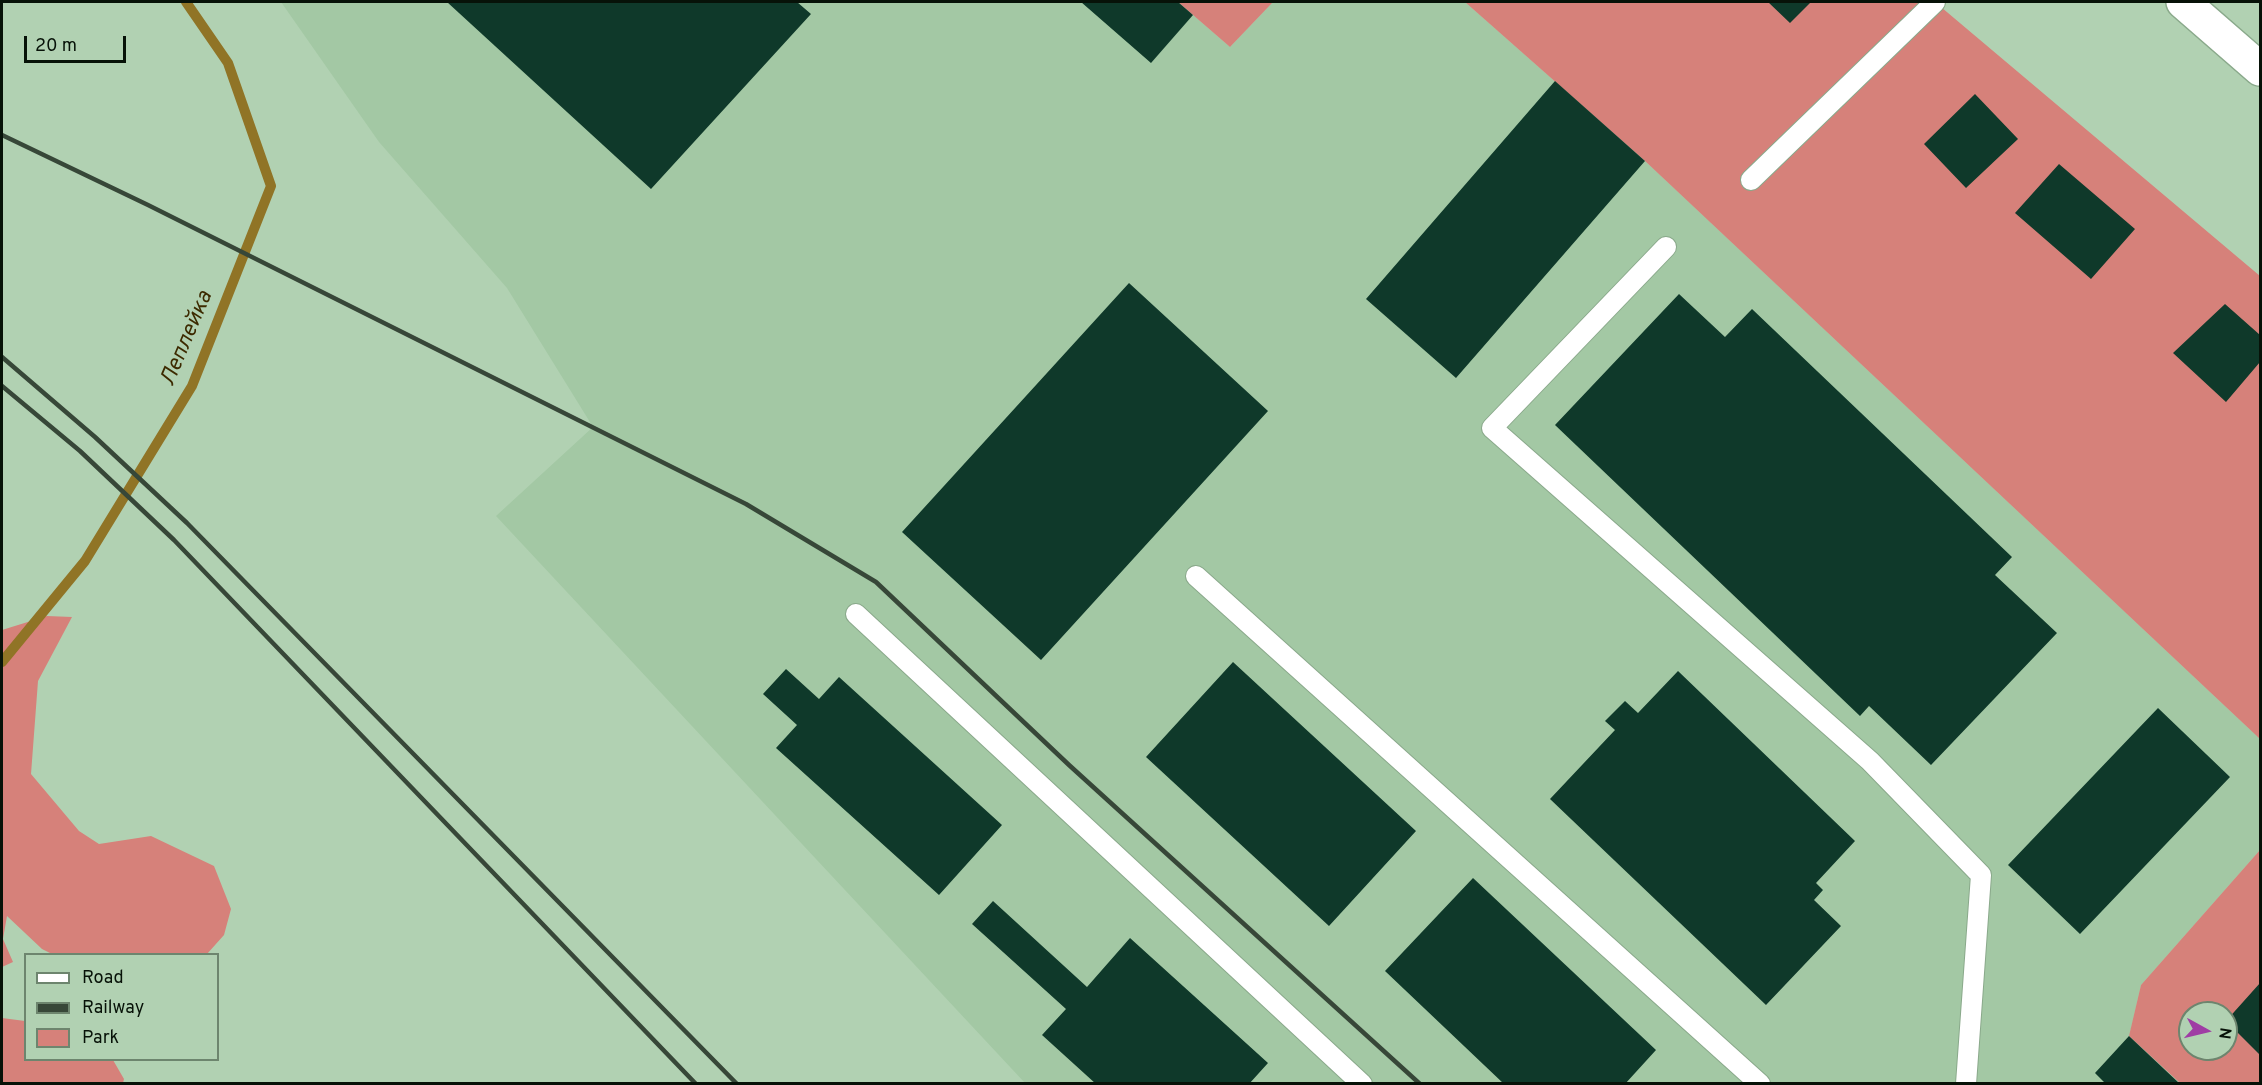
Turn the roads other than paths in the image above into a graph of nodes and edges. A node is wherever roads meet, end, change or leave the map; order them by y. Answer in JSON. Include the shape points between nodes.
{"nodes":[{"id":1,"x":1935,"y":2,"type":"edge"},
{"id":2,"x":2183,"y":2,"type":"edge"},
{"id":3,"x":2260,"y":69,"type":"edge"},
{"id":4,"x":1751,"y":180,"type":"dead end"},
{"id":5,"x":1666,"y":247,"type":"dead end"},
{"id":6,"x":1196,"y":576,"type":"dead end"},
{"id":7,"x":856,"y":614,"type":"dead end"},
{"id":8,"x":1362,"y":1083,"type":"edge"},
{"id":9,"x":1760,"y":1083,"type":"edge"},
{"id":10,"x":1966,"y":1083,"type":"edge"}],
"edges":[{"from":1,"to":4,"type":"lane"},
{"from":2,"to":3,"type":"main road"},
{"from":5,"to":10,"type":"lane","via":[[1492,428],[1870,761],[1981,875]]},
{"from":6,"to":9,"type":"lane"},
{"from":7,"to":8,"type":"lane"}]}
